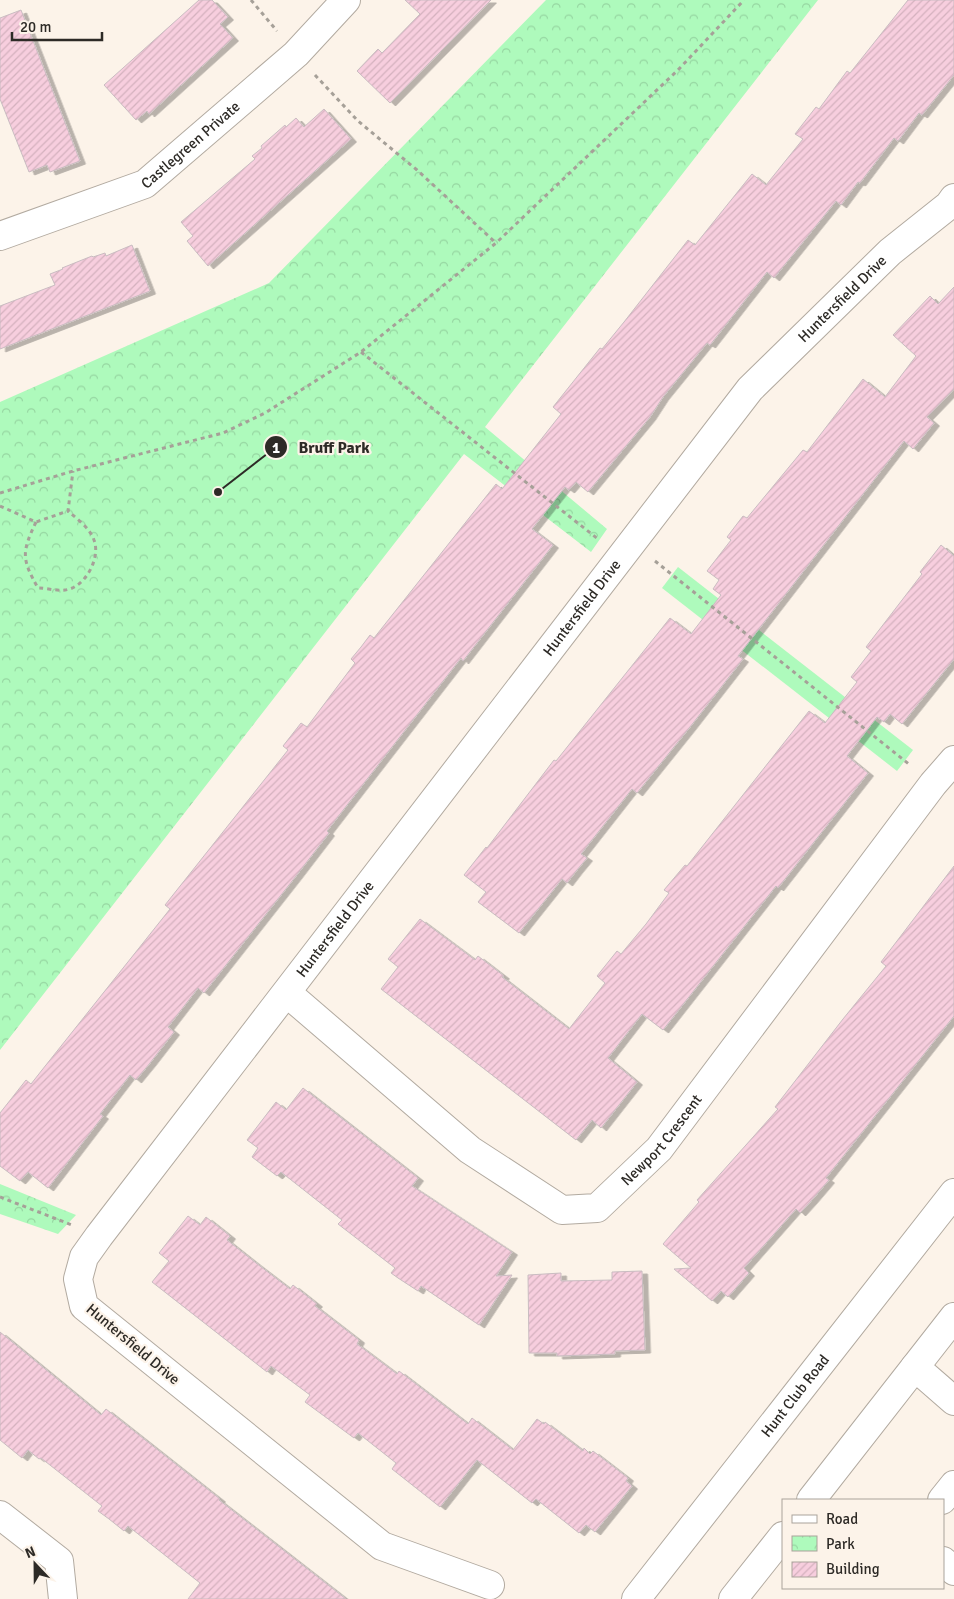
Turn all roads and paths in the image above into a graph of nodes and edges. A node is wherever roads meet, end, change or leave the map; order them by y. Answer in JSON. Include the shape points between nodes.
{"nodes":[{"id":1,"x":252,"y":0,"type":"edge"},
{"id":2,"x":346,"y":0,"type":"edge"},
{"id":3,"x":744,"y":0,"type":"edge"},
{"id":4,"x":296,"y":54,"type":"junction"},
{"id":5,"x":952,"y":204,"type":"edge"},
{"id":6,"x":0,"y":236,"type":"edge"},
{"id":7,"x":496,"y":243,"type":"junction"},
{"id":8,"x":73,"y":471,"type":"junction"},
{"id":9,"x":0,"y":493,"type":"edge"},
{"id":10,"x":0,"y":506,"type":"edge"},
{"id":11,"x":68,"y":511,"type":"junction"},
{"id":12,"x":36,"y":522,"type":"junction"},
{"id":13,"x":954,"y":760,"type":"edge"},
{"id":14,"x":287,"y":993,"type":"junction"},
{"id":15,"x":954,"y":1193,"type":"edge"},
{"id":16,"x":0,"y":1197,"type":"edge"},
{"id":17,"x":99,"y":1236,"type":"junction"},
{"id":18,"x":954,"y":1317,"type":"edge"},
{"id":19,"x":915,"y":1367,"type":"junction"},
{"id":20,"x":954,"y":1401,"type":"edge"},
{"id":21,"x":954,"y":1485,"type":"edge"},
{"id":22,"x":812,"y":1499,"type":"edge"},
{"id":23,"x":943,"y":1499,"type":"edge"},
{"id":24,"x":0,"y":1515,"type":"edge"},
{"id":25,"x":782,"y":1537,"type":"edge"},
{"id":26,"x":944,"y":1562,"type":"edge"},
{"id":27,"x":954,"y":1572,"type":"edge"},
{"id":28,"x":490,"y":1585,"type":"dead end"},
{"id":29,"x":62,"y":1590,"type":"edge"},
{"id":30,"x":636,"y":1599,"type":"edge"},
{"id":31,"x":733,"y":1599,"type":"edge"}],
"edges":[{"from":1,"to":4,"type":"path"},
{"from":2,"to":4,"type":"street","name":"Castlegreen Private"},
{"from":3,"to":7,"type":"path","via":[[678,70]]},
{"from":4,"to":6,"type":"street","name":"Castlegreen Private","via":[[145,184]]},
{"from":4,"to":7,"type":"path","via":[[358,121]]},
{"from":5,"to":14,"type":"street","name":"Huntersfield Drive","via":[[890,252],[750,389]]},
{"from":7,"to":8,"type":"path","via":[[361,352],[265,413],[224,433]]},
{"from":8,"to":9,"type":"path"},
{"from":8,"to":11,"type":"path"},
{"from":10,"to":12,"type":"path"},
{"from":11,"to":12,"type":"path"},
{"from":11,"to":12,"type":"path","via":[[85,525],[94,540],[96,560],[82,581],[66,590],[38,588],[28,570],[24,547]]},
{"from":13,"to":14,"type":"street","name":"Newport Crescent","via":[[659,1149],[597,1208],[562,1210],[470,1150]]},
{"from":14,"to":17,"type":"street","name":"Huntersfield Drive"},
{"from":15,"to":30,"type":"street","name":"Hunt Club Road"},
{"from":16,"to":17,"type":"path"},
{"from":17,"to":28,"type":"street","name":"Huntersfield Drive","via":[[84,1257],[78,1279],[84,1306],[382,1546]]},
{"from":18,"to":19,"type":"street"},
{"from":19,"to":20,"type":"street"},
{"from":19,"to":22,"type":"street"},
{"from":21,"to":23,"type":"street"},
{"from":24,"to":29,"type":"street","via":[[60,1561]]},
{"from":25,"to":31,"type":"street"},
{"from":26,"to":27,"type":"street"}]}
